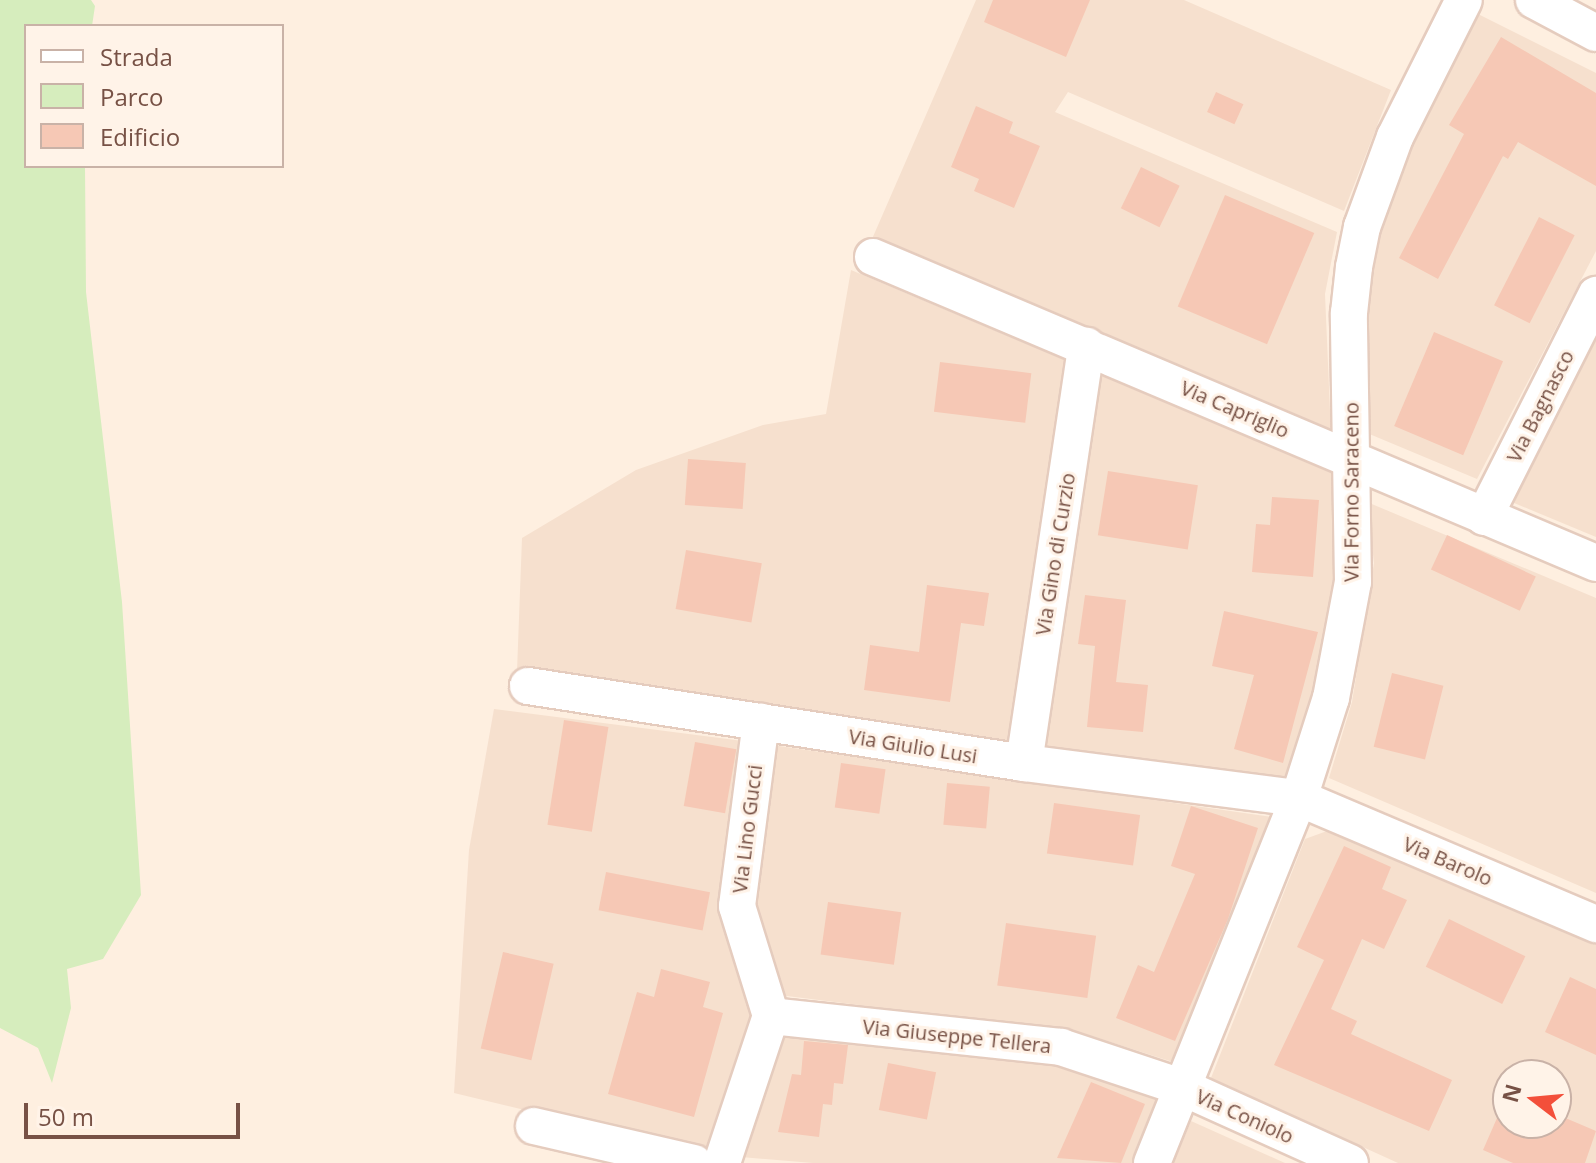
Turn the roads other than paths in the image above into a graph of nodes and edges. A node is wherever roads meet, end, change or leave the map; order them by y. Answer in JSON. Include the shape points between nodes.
{"nodes":[{"id":1,"x":1464,"y":0,"type":"edge"},
{"id":2,"x":1534,"y":0,"type":"edge"},
{"id":3,"x":1596,"y":33,"type":"edge"},
{"id":4,"x":873,"y":257,"type":"dead end"},
{"id":5,"x":1596,"y":295,"type":"edge"},
{"id":6,"x":1086,"y":346,"type":"junction"},
{"id":7,"x":1353,"y":459,"type":"junction"},
{"id":8,"x":1484,"y":517,"type":"junction"},
{"id":9,"x":1596,"y":563,"type":"edge"},
{"id":10,"x":528,"y":686,"type":"dead end"},
{"id":11,"x":761,"y":722,"type":"junction"},
{"id":12,"x":1024,"y":763,"type":"junction"},
{"id":13,"x":1299,"y":798,"type":"junction"},
{"id":14,"x":1596,"y":924,"type":"edge"},
{"id":15,"x":771,"y":1016,"type":"junction"},
{"id":16,"x":1184,"y":1088,"type":"junction"},
{"id":17,"x":534,"y":1126,"type":"dead end"},
{"id":18,"x":694,"y":1163,"type":"edge"},
{"id":19,"x":722,"y":1163,"type":"edge"},
{"id":20,"x":1152,"y":1163,"type":"edge"},
{"id":21,"x":1350,"y":1163,"type":"edge"}],
"edges":[{"from":1,"to":7,"type":"street","name":"Via Forno Saraceno","via":[[1395,137],[1362,227],[1349,313]]},
{"from":2,"to":3,"type":"street"},
{"from":4,"to":6,"type":"street","name":"Via Capriglio"},
{"from":5,"to":8,"type":"street","name":"Via Bagnasco"},
{"from":6,"to":7,"type":"street","name":"Via Capriglio"},
{"from":6,"to":12,"type":"street","name":"Via Gino di Curzio"},
{"from":7,"to":8,"type":"street","name":"Via Capriglio"},
{"from":7,"to":13,"type":"street","name":"Via Forno Saraceno","via":[[1353,582],[1331,698]]},
{"from":8,"to":9,"type":"street","name":"Via Capriglio"},
{"from":10,"to":11,"type":"street","name":"Via Giulio Lusi"},
{"from":11,"to":12,"type":"street","name":"Via Giulio Lusi"},
{"from":11,"to":15,"type":"street","name":"Via Lino Gucci","via":[[737,906]]},
{"from":12,"to":13,"type":"street","name":"Via Giulio Lusi"},
{"from":13,"to":14,"type":"street","name":"Via Barolo"},
{"from":13,"to":16,"type":"street","name":"Via Forno Saraceno"},
{"from":15,"to":16,"type":"street","name":"Via Giuseppe Tellera","via":[[1061,1047]]},
{"from":15,"to":19,"type":"street"},
{"from":16,"to":20,"type":"street","name":"Via Forno Saraceno"},
{"from":16,"to":21,"type":"street","name":"Via Coniolo"},
{"from":17,"to":18,"type":"street"}]}
